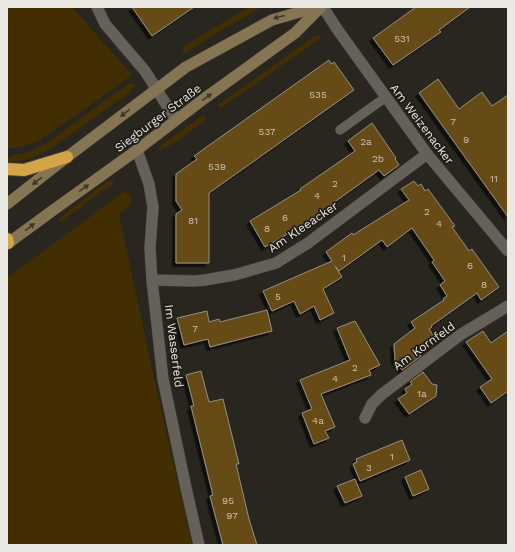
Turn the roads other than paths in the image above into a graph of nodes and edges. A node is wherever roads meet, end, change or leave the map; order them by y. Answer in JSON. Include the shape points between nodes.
{"nodes":[{"id":1,"x":87,"y":7,"type":"edge"},
{"id":2,"x":97,"y":7,"type":"edge"},
{"id":3,"x":317,"y":7,"type":"edge"},
{"id":4,"x":322,"y":7,"type":"edge"},
{"id":5,"x":105,"y":24,"type":"junction"},
{"id":6,"x":157,"y":89,"type":"junction"},
{"id":7,"x":386,"y":97,"type":"junction"},
{"id":8,"x":176,"y":120,"type":"junction"},
{"id":9,"x":340,"y":130,"type":"dead end"},
{"id":10,"x":137,"y":150,"type":"junction"},
{"id":11,"x":427,"y":154,"type":"junction"},
{"id":12,"x":67,"y":157,"type":"junction"},
{"id":13,"x":7,"y":169,"type":"edge"},
{"id":14,"x":7,"y":204,"type":"edge"},
{"id":15,"x":504,"y":239,"type":"edge"},
{"id":16,"x":7,"y":242,"type":"edge"},
{"id":17,"x":508,"y":251,"type":"edge"},
{"id":18,"x":152,"y":280,"type":"junction"},
{"id":19,"x":508,"y":306,"type":"edge"},
{"id":20,"x":365,"y":418,"type":"dead end"},
{"id":21,"x":199,"y":545,"type":"edge"}],
"edges":[{"from":1,"to":5,"type":"street"},
{"from":2,"to":5,"type":"street"},
{"from":3,"to":6,"type":"main road","name":"Siegburger Straße","one_way":true,"via":[[272,20],[186,67]]},
{"from":4,"to":7,"type":"street","name":"Am Weizenacker"},
{"from":8,"to":4,"type":"main road","name":"Siegburger Straße","one_way":true,"via":[[295,33]]},
{"from":5,"to":6,"type":"street","via":[[139,62]]},
{"from":6,"to":8,"type":"street"},
{"from":6,"to":12,"type":"main road","name":"Siegburger Straße","one_way":true},
{"from":7,"to":9,"type":"lane"},
{"from":7,"to":11,"type":"street","name":"Am Weizenacker"},
{"from":8,"to":10,"type":"main road","name":"Siegburger Straße"},
{"from":16,"to":10,"type":"main road","name":"Siegburger Straße","one_way":true},
{"from":10,"to":18,"type":"street","name":"Im Wasserfeld","via":[[149,184],[153,207],[150,248]]},
{"from":11,"to":15,"type":"street","name":"Am Weizenacker"},
{"from":11,"to":18,"type":"street","name":"Am Kleeacker","via":[[308,243],[276,263],[205,280]]},
{"from":12,"to":13,"type":"highway","via":[[24,170]]},
{"from":12,"to":14,"type":"main road","name":"Siegburger Straße","one_way":true},
{"from":15,"to":17,"type":"street","name":"Am Weizenacker"},
{"from":18,"to":21,"type":"street","name":"Im Wasserfeld","via":[[163,379]]},
{"from":19,"to":20,"type":"street","name":"Am Kornfeld","via":[[460,335],[381,395],[372,404]]}]}
